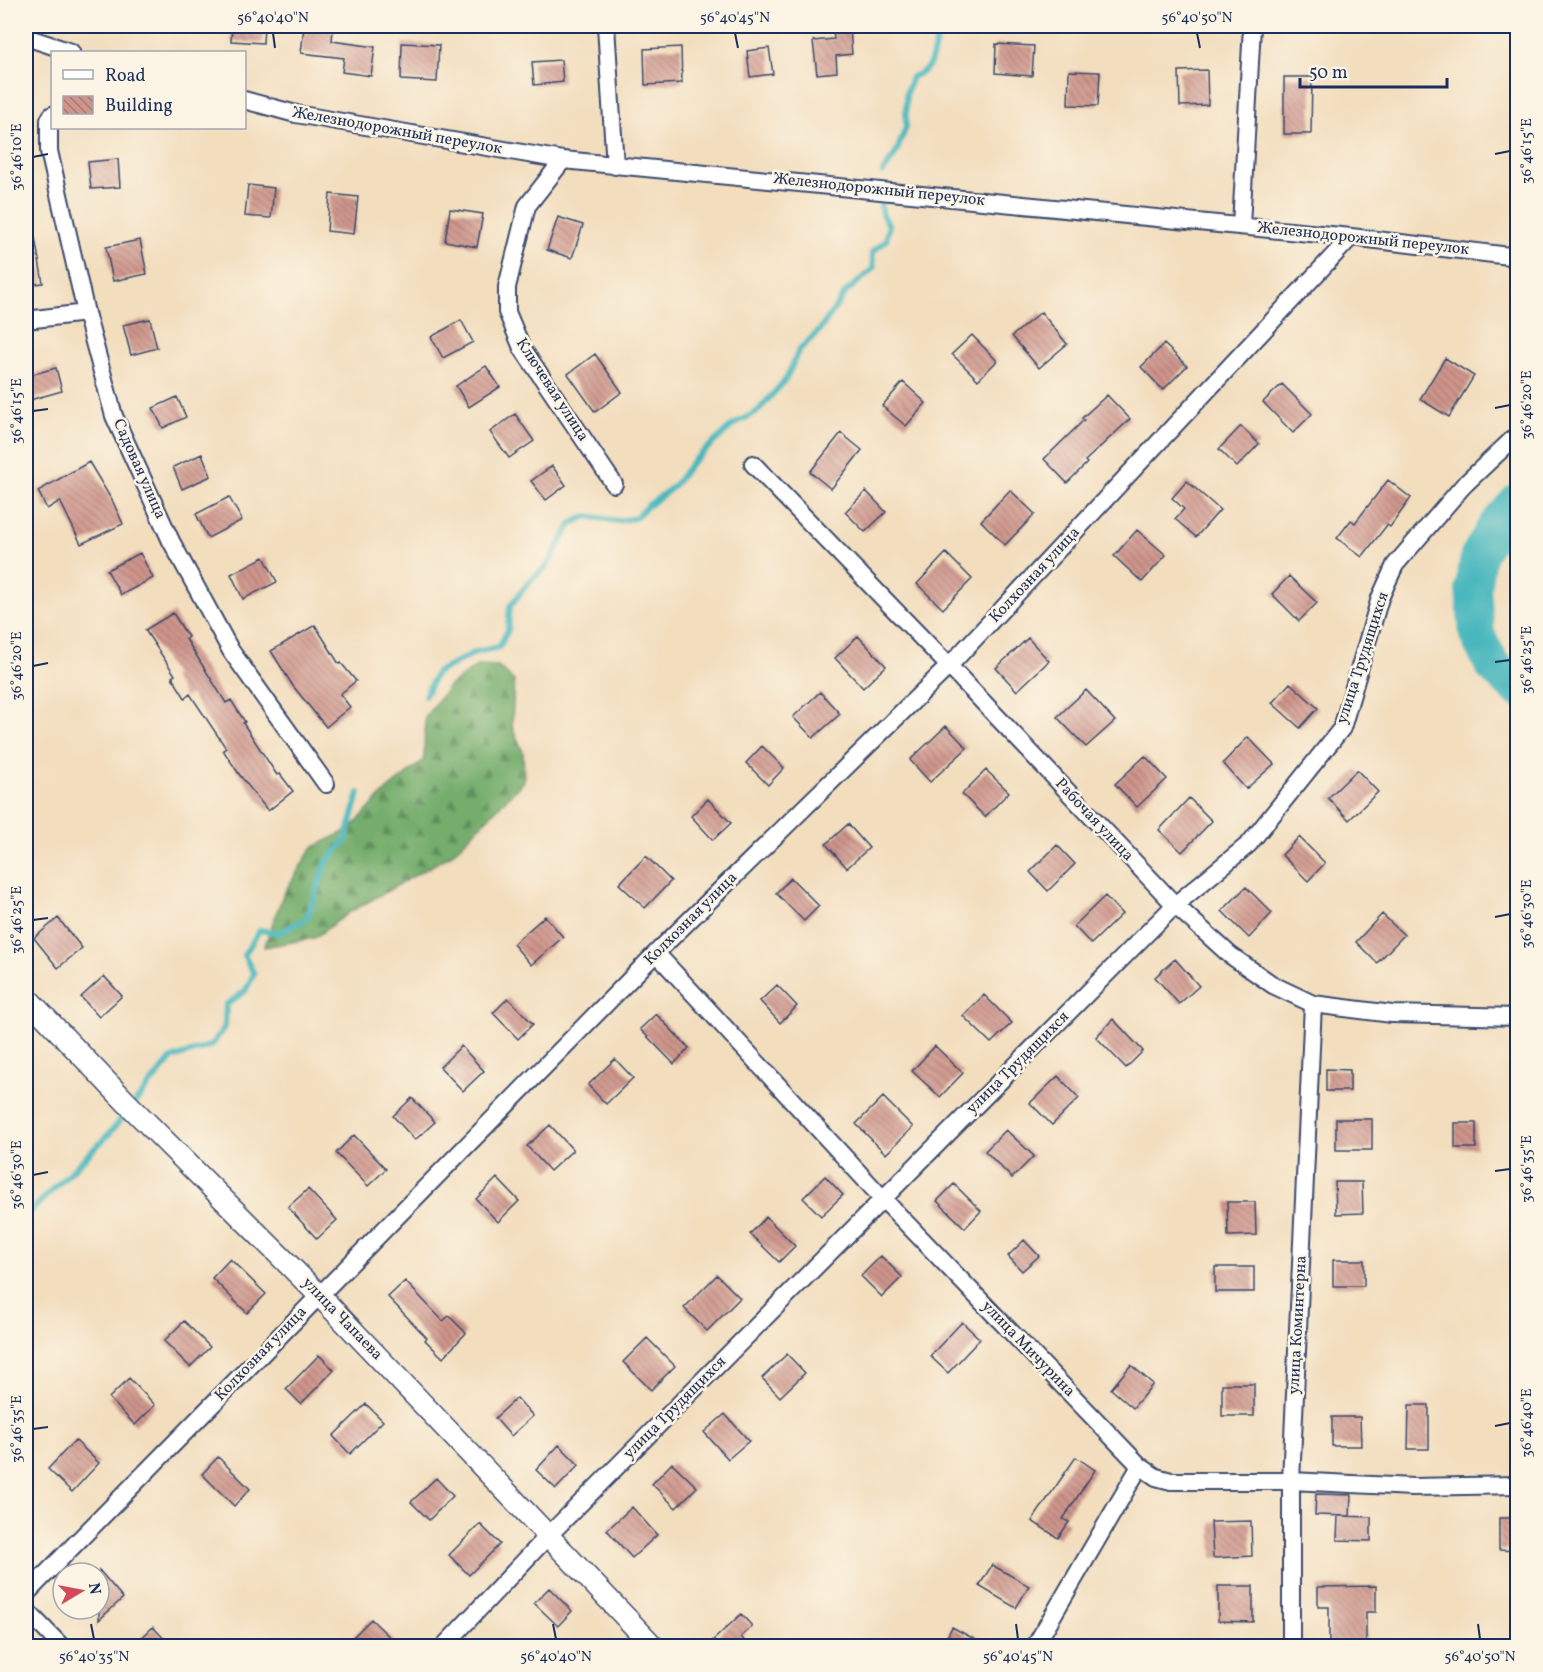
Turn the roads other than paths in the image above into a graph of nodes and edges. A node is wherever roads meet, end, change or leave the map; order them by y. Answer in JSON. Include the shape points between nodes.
{"nodes":[{"id":1,"x":606,"y":26,"type":"edge"},
{"id":2,"x":1252,"y":26,"type":"edge"},
{"id":3,"x":26,"y":37,"type":"edge"},
{"id":4,"x":68,"y":51,"type":"edge"},
{"id":5,"x":246,"y":101,"type":"edge"},
{"id":6,"x":51,"y":117,"type":"edge"},
{"id":7,"x":563,"y":160,"type":"junction"},
{"id":8,"x":615,"y":166,"type":"junction"},
{"id":9,"x":1241,"y":226,"type":"junction"},
{"id":10,"x":1351,"y":237,"type":"junction"},
{"id":11,"x":1518,"y":256,"type":"edge"},
{"id":12,"x":86,"y":313,"type":"junction"},
{"id":13,"x":26,"y":320,"type":"edge"},
{"id":14,"x":1518,"y":434,"type":"edge"},
{"id":15,"x":753,"y":464,"type":"dead end"},
{"id":16,"x":614,"y":484,"type":"dead end"},
{"id":17,"x":949,"y":666,"type":"junction"},
{"id":18,"x":326,"y":784,"type":"dead end"},
{"id":19,"x":1175,"y":905,"type":"junction"},
{"id":20,"x":656,"y":953,"type":"junction"},
{"id":21,"x":26,"y":997,"type":"edge"},
{"id":22,"x":1313,"y":1004,"type":"junction"},
{"id":23,"x":1518,"y":1017,"type":"edge"},
{"id":24,"x":883,"y":1199,"type":"junction"},
{"id":25,"x":319,"y":1295,"type":"junction"},
{"id":26,"x":1140,"y":1466,"type":"junction"},
{"id":27,"x":1291,"y":1481,"type":"junction"},
{"id":28,"x":1518,"y":1485,"type":"edge"},
{"id":29,"x":548,"y":1536,"type":"junction"},
{"id":30,"x":26,"y":1594,"type":"edge"},
{"id":31,"x":26,"y":1610,"type":"edge"},
{"id":32,"x":61,"y":1647,"type":"edge"},
{"id":33,"x":444,"y":1647,"type":"edge"},
{"id":34,"x":653,"y":1647,"type":"edge"},
{"id":35,"x":1035,"y":1647,"type":"edge"},
{"id":36,"x":1291,"y":1647,"type":"edge"}],
"edges":[{"from":1,"to":8,"type":"street"},
{"from":2,"to":9,"type":"street"},
{"from":3,"to":4,"type":"street"},
{"from":5,"to":7,"type":"street","name":"Железнодорожный переулок","via":[[296,114]]},
{"from":6,"to":12,"type":"street","name":"Садовая улица","via":[[49,151]]},
{"from":7,"to":8,"type":"street","name":"Железнодорожный переулок"},
{"from":7,"to":16,"type":"street","name":"Ключевая улица","via":[[527,206],[507,287],[507,312],[522,348]]},
{"from":8,"to":9,"type":"street","name":"Железнодорожный переулок"},
{"from":9,"to":10,"type":"street","name":"Железнодорожный переулок"},
{"from":10,"to":11,"type":"street","name":"Железнодорожный переулок"},
{"from":10,"to":17,"type":"street","name":"Колхозная улица"},
{"from":12,"to":13,"type":"street"},
{"from":12,"to":18,"type":"street","name":"Садовая улица","via":[[114,416],[171,541],[231,651]]},
{"from":14,"to":19,"type":"street","name":"улица Трудящихся","via":[[1463,486],[1395,566],[1380,598],[1342,728],[1249,844]]},
{"from":15,"to":17,"type":"street","name":"Рабочая улица"},
{"from":17,"to":19,"type":"street","name":"Рабочая улица"},
{"from":17,"to":20,"type":"street","name":"Колхозная улица"},
{"from":19,"to":22,"type":"street","name":"Рабочая улица","via":[[1230,955],[1273,985]]},
{"from":19,"to":24,"type":"street","name":"улица Трудящихся"},
{"from":20,"to":24,"type":"street","name":"улица Мичурина"},
{"from":20,"to":25,"type":"street","name":"Колхозная улица"},
{"from":21,"to":25,"type":"street","name":"улица Чапаева"},
{"from":22,"to":23,"type":"street","name":"Рабочая улица","via":[[1392,1014]]},
{"from":22,"to":27,"type":"street","name":"улица Коминтерна"},
{"from":24,"to":26,"type":"street","name":"улица Мичурина"},
{"from":24,"to":29,"type":"street","name":"улица Трудящихся"},
{"from":25,"to":29,"type":"street","name":"улица Чапаева"},
{"from":25,"to":30,"type":"street","name":"Колхозная улица"},
{"from":26,"to":27,"type":"street","name":"улица Мичурина","via":[[1156,1477],[1172,1481]]},
{"from":26,"to":35,"type":"street"},
{"from":27,"to":28,"type":"street","name":"улица Мичурина","via":[[1413,1487]]},
{"from":27,"to":36,"type":"street","name":"улица Коминтерна"},
{"from":29,"to":33,"type":"street","name":"улица Трудящихся"},
{"from":29,"to":34,"type":"street","name":"улица Чапаева"},
{"from":31,"to":32,"type":"street"}]}
